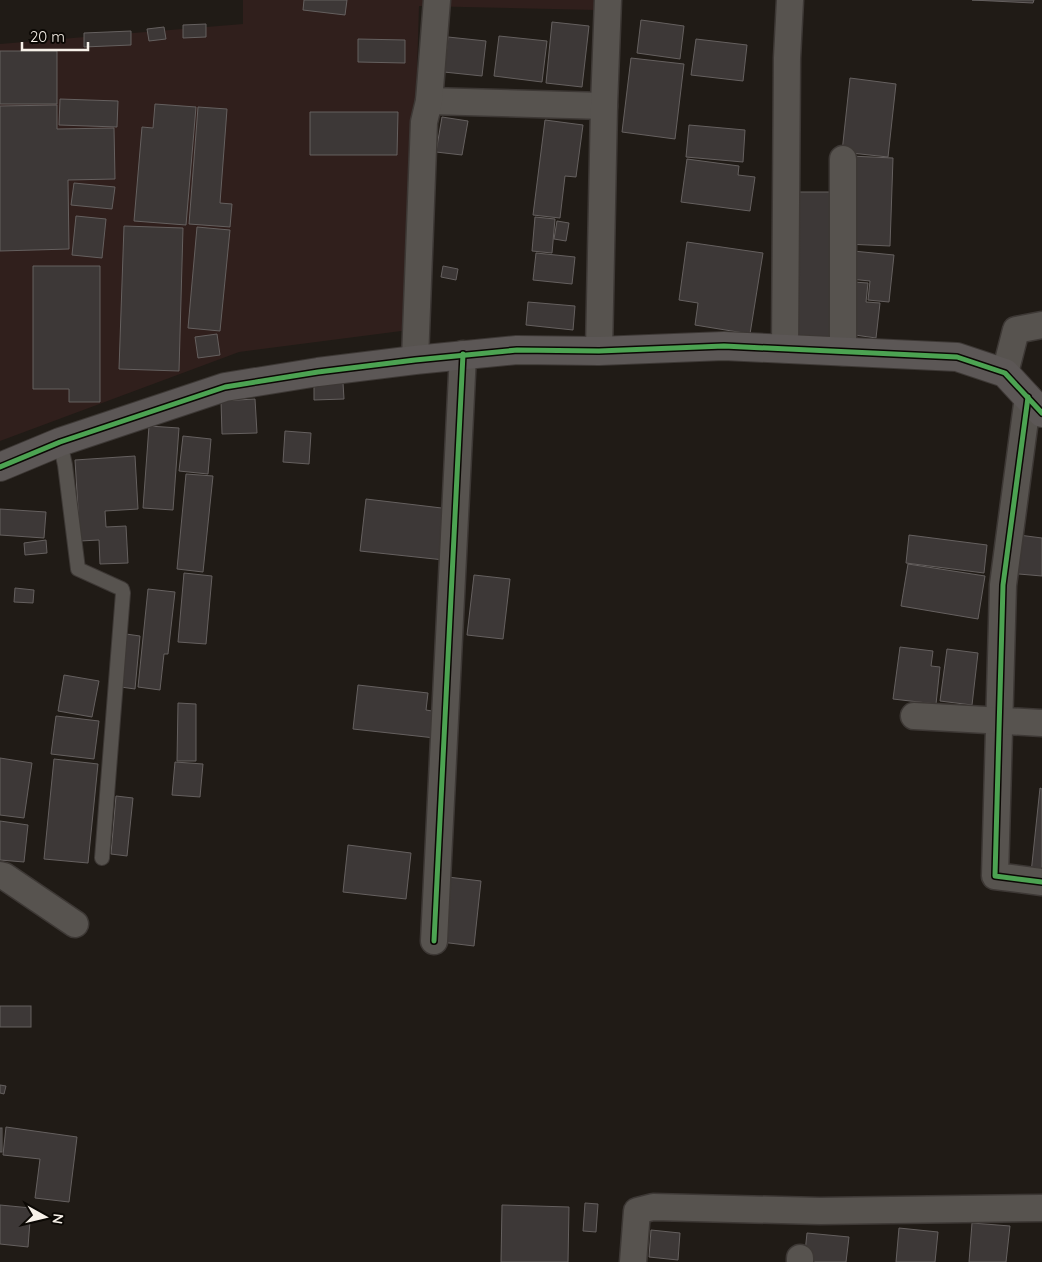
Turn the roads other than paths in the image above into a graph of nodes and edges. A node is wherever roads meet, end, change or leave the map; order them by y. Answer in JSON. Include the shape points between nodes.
{"nodes":[{"id":1,"x":437,"y":0,"type":"edge"},
{"id":2,"x":608,"y":0,"type":"edge"},
{"id":3,"x":790,"y":0,"type":"edge"},
{"id":4,"x":429,"y":101,"type":"junction"},
{"id":5,"x":604,"y":106,"type":"junction"},
{"id":6,"x":843,"y":159,"type":"dead end"},
{"id":7,"x":1042,"y":325,"type":"edge"},
{"id":8,"x":786,"y":349,"type":"junction"},
{"id":9,"x":599,"y":351,"type":"junction"},
{"id":10,"x":843,"y":352,"type":"junction"},
{"id":11,"x":463,"y":354,"type":"junction"},
{"id":12,"x":415,"y":360,"type":"junction"},
{"id":13,"x":1005,"y":373,"type":"junction"},
{"id":14,"x":1036,"y":403,"type":"edge"},
{"id":15,"x":60,"y":442,"type":"junction"},
{"id":16,"x":0,"y":467,"type":"edge"},
{"id":17,"x":914,"y":716,"type":"dead end"},
{"id":18,"x":999,"y":720,"type":"junction"},
{"id":19,"x":1042,"y":723,"type":"edge"},
{"id":20,"x":102,"y":858,"type":"dead end"},
{"id":21,"x":0,"y":875,"type":"edge"},
{"id":22,"x":1042,"y":882,"type":"edge"},
{"id":23,"x":75,"y":924,"type":"dead end"},
{"id":24,"x":434,"y":941,"type":"dead end"},
{"id":25,"x":1042,"y":1208,"type":"edge"},
{"id":26,"x":633,"y":1262,"type":"edge"}],
"edges":[{"from":1,"to":4,"type":"street"},
{"from":2,"to":5,"type":"street"},
{"from":3,"to":8,"type":"street"},
{"from":4,"to":5,"type":"street"},
{"from":4,"to":12,"type":"street","via":[[424,122]]},
{"from":5,"to":9,"type":"street"},
{"from":6,"to":10,"type":"street"},
{"from":7,"to":13,"type":"street","via":[[1016,330]]},
{"from":8,"to":9,"type":"street","via":[[724,346]]},
{"from":8,"to":10,"type":"street"},
{"from":9,"to":11,"type":"street","via":[[517,350]]},
{"from":10,"to":13,"type":"street","via":[[957,357]]},
{"from":11,"to":12,"type":"street"},
{"from":11,"to":24,"type":"street"},
{"from":12,"to":15,"type":"street","via":[[225,387]]},
{"from":13,"to":14,"type":"street"},
{"from":14,"to":18,"type":"street","via":[[1003,585]]},
{"from":15,"to":16,"type":"street"},
{"from":15,"to":20,"type":"lane","via":[[78,568],[122,589],[123,593]]},
{"from":17,"to":18,"type":"street"},
{"from":18,"to":19,"type":"street"},
{"from":18,"to":22,"type":"street","via":[[995,876]]},
{"from":21,"to":23,"type":"street"},
{"from":25,"to":26,"type":"street","via":[[820,1211],[653,1207],[637,1211]]}]}
